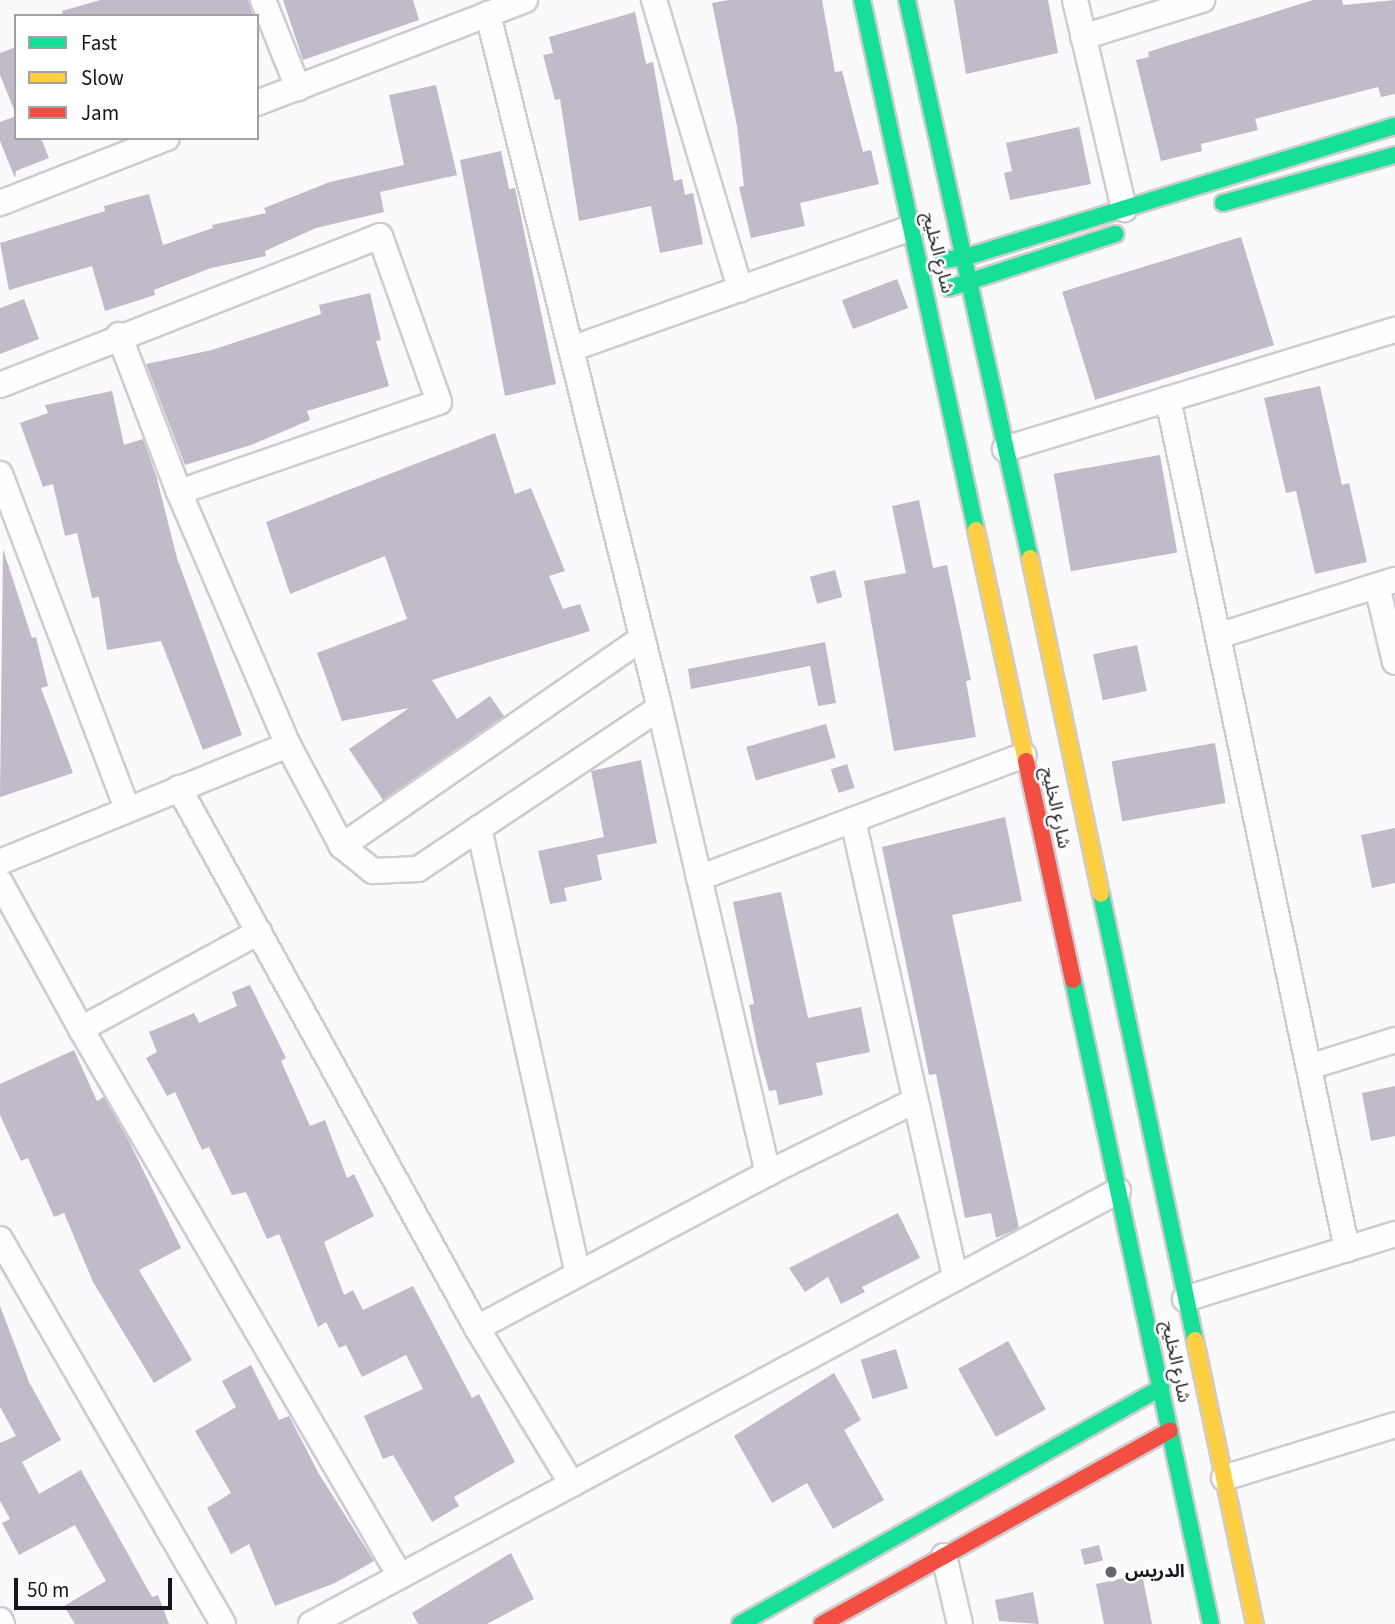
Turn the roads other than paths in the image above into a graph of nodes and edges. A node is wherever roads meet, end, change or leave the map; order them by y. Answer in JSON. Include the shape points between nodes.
{"nodes":[{"id":1,"x":262,"y":0,"type":"edge"},
{"id":2,"x":525,"y":0,"type":"edge"},
{"id":3,"x":654,"y":0,"type":"edge"},
{"id":4,"x":862,"y":0,"type":"edge"},
{"id":5,"x":907,"y":0,"type":"edge"},
{"id":6,"x":1075,"y":0,"type":"edge"},
{"id":7,"x":1202,"y":0,"type":"edge"},
{"id":8,"x":488,"y":14,"type":"junction"},
{"id":9,"x":1083,"y":37,"type":"junction"},
{"id":10,"x":298,"y":88,"type":"junction"},
{"id":11,"x":259,"y":102,"type":"edge"},
{"id":12,"x":1395,"y":126,"type":"edge"},
{"id":13,"x":162,"y":140,"type":"edge"},
{"id":14,"x":1395,"y":155,"type":"edge"},
{"id":15,"x":0,"y":203,"type":"edge"},
{"id":16,"x":1208,"y":207,"type":"dead end"},
{"id":17,"x":1126,"y":219,"type":"junction"},
{"id":18,"x":911,"y":228,"type":"junction"},
{"id":19,"x":966,"y":257,"type":"junction"},
{"id":20,"x":918,"y":263,"type":"junction"},
{"id":21,"x":969,"y":283,"type":"junction"},
{"id":22,"x":740,"y":289,"type":"junction"},
{"id":23,"x":928,"y":293,"type":"junction"},
{"id":24,"x":1395,"y":330,"type":"edge"},
{"id":25,"x":119,"y":335,"type":"junction"},
{"id":26,"x":571,"y":349,"type":"junction"},
{"id":27,"x":0,"y":385,"type":"edge"},
{"id":28,"x":1168,"y":399,"type":"junction"},
{"id":29,"x":1004,"y":449,"type":"junction"},
{"id":30,"x":0,"y":474,"type":"edge"},
{"id":31,"x":179,"y":492,"type":"junction"},
{"id":32,"x":1386,"y":583,"type":"edge"},
{"id":33,"x":1218,"y":636,"type":"junction"},
{"id":34,"x":642,"y":638,"type":"junction"},
{"id":35,"x":1395,"y":662,"type":"edge"},
{"id":36,"x":659,"y":708,"type":"junction"},
{"id":37,"x":288,"y":746,"type":"junction"},
{"id":38,"x":1024,"y":755,"type":"junction"},
{"id":39,"x":179,"y":788,"type":"junction"},
{"id":40,"x":127,"y":809,"type":"junction"},
{"id":41,"x":853,"y":820,"type":"junction"},
{"id":42,"x":479,"y":828,"type":"junction"},
{"id":43,"x":342,"y":846,"type":"junction"},
{"id":44,"x":0,"y":862,"type":"edge"},
{"id":45,"x":699,"y":878,"type":"junction"},
{"id":46,"x":0,"y":882,"type":"edge"},
{"id":47,"x":259,"y":932,"type":"junction"},
{"id":48,"x":81,"y":1029,"type":"junction"},
{"id":49,"x":1395,"y":1040,"type":"edge"},
{"id":50,"x":1309,"y":1067,"type":"junction"},
{"id":51,"x":915,"y":1101,"type":"junction"},
{"id":52,"x":768,"y":1173,"type":"junction"},
{"id":53,"x":1118,"y":1191,"type":"junction"},
{"id":54,"x":1395,"y":1234,"type":"edge"},
{"id":55,"x":0,"y":1239,"type":"edge"},
{"id":56,"x":1347,"y":1249,"type":"junction"},
{"id":57,"x":578,"y":1274,"type":"junction"},
{"id":58,"x":955,"y":1278,"type":"junction"},
{"id":59,"x":1185,"y":1299,"type":"junction"},
{"id":60,"x":477,"y":1328,"type":"junction"},
{"id":61,"x":1161,"y":1388,"type":"junction"},
{"id":62,"x":1395,"y":1425,"type":"edge"},
{"id":63,"x":1170,"y":1430,"type":"junction"},
{"id":64,"x":1224,"y":1478,"type":"junction"},
{"id":65,"x":572,"y":1484,"type":"junction"},
{"id":66,"x":944,"y":1556,"type":"junction"},
{"id":67,"x":400,"y":1576,"type":"junction"},
{"id":68,"x":223,"y":1624,"type":"edge"},
{"id":69,"x":311,"y":1624,"type":"edge"},
{"id":70,"x":740,"y":1624,"type":"edge"},
{"id":71,"x":822,"y":1624,"type":"edge"},
{"id":72,"x":960,"y":1624,"type":"edge"},
{"id":73,"x":1211,"y":1624,"type":"edge"},
{"id":74,"x":1255,"y":1624,"type":"edge"}],
"edges":[{"from":1,"to":10,"type":"street"},
{"from":2,"to":8,"type":"street"},
{"from":3,"to":22,"type":"street"},
{"from":4,"to":18,"type":"street","name":"شارع الخليج"},
{"from":5,"to":19,"type":"street"},
{"from":6,"to":9,"type":"street"},
{"from":7,"to":9,"type":"street"},
{"from":8,"to":10,"type":"street"},
{"from":8,"to":26,"type":"street"},
{"from":9,"to":17,"type":"street"},
{"from":10,"to":11,"type":"street"},
{"from":12,"to":17,"type":"street"},
{"from":13,"to":15,"type":"street"},
{"from":14,"to":16,"type":"street"},
{"from":17,"to":19,"type":"street"},
{"from":17,"to":21,"type":"street"},
{"from":18,"to":20,"type":"street","name":"شارع الخليج"},
{"from":18,"to":22,"type":"street"},
{"from":19,"to":20,"type":"street"},
{"from":19,"to":21,"type":"street"},
{"from":20,"to":23,"type":"street","name":"شارع الخليج"},
{"from":21,"to":23,"type":"street"},
{"from":21,"to":29,"type":"street"},
{"from":22,"to":26,"type":"street"},
{"from":23,"to":38,"type":"street","name":"شارع الخليج"},
{"from":24,"to":28,"type":"street"},
{"from":25,"to":27,"type":"street"},
{"from":25,"to":31,"type":"street"},
{"from":25,"to":31,"type":"street","via":[[380,236],[439,402]]},
{"from":26,"to":34,"type":"street"},
{"from":28,"to":29,"type":"street"},
{"from":28,"to":33,"type":"street"},
{"from":29,"to":59,"type":"street"},
{"from":30,"to":40,"type":"street"},
{"from":31,"to":37,"type":"street"},
{"from":32,"to":33,"type":"street"},
{"from":32,"to":35,"type":"street"},
{"from":33,"to":50,"type":"street"},
{"from":34,"to":36,"type":"street"},
{"from":34,"to":43,"type":"street"},
{"from":36,"to":42,"type":"street"},
{"from":36,"to":45,"type":"street"},
{"from":37,"to":39,"type":"street"},
{"from":37,"to":43,"type":"street"},
{"from":38,"to":41,"type":"street"},
{"from":38,"to":53,"type":"street","name":"شارع الخليج"},
{"from":39,"to":40,"type":"street"},
{"from":39,"to":47,"type":"street"},
{"from":40,"to":44,"type":"street"},
{"from":41,"to":45,"type":"street"},
{"from":41,"to":51,"type":"street"},
{"from":42,"to":43,"type":"street","via":[[418,869],[373,871]]},
{"from":42,"to":57,"type":"street"},
{"from":45,"to":52,"type":"street"},
{"from":46,"to":48,"type":"street"},
{"from":47,"to":48,"type":"street"},
{"from":47,"to":60,"type":"street"},
{"from":48,"to":67,"type":"street"},
{"from":49,"to":50,"type":"street"},
{"from":50,"to":56,"type":"street"},
{"from":51,"to":52,"type":"street"},
{"from":51,"to":58,"type":"street"},
{"from":52,"to":57,"type":"street"},
{"from":53,"to":58,"type":"street"},
{"from":53,"to":61,"type":"street","name":"شارع الخليج"},
{"from":54,"to":56,"type":"street"},
{"from":55,"to":68,"type":"street"},
{"from":56,"to":59,"type":"street"},
{"from":57,"to":60,"type":"street"},
{"from":58,"to":65,"type":"street"},
{"from":59,"to":64,"type":"street"},
{"from":60,"to":65,"type":"street"},
{"from":61,"to":63,"type":"street","name":"شارع الخليج"},
{"from":61,"to":70,"type":"street"},
{"from":62,"to":64,"type":"street"},
{"from":63,"to":66,"type":"street"},
{"from":63,"to":73,"type":"street","name":"شارع الخليج"},
{"from":64,"to":74,"type":"street"},
{"from":65,"to":67,"type":"street"},
{"from":66,"to":71,"type":"street"},
{"from":66,"to":72,"type":"street"},
{"from":67,"to":69,"type":"street"}]}
